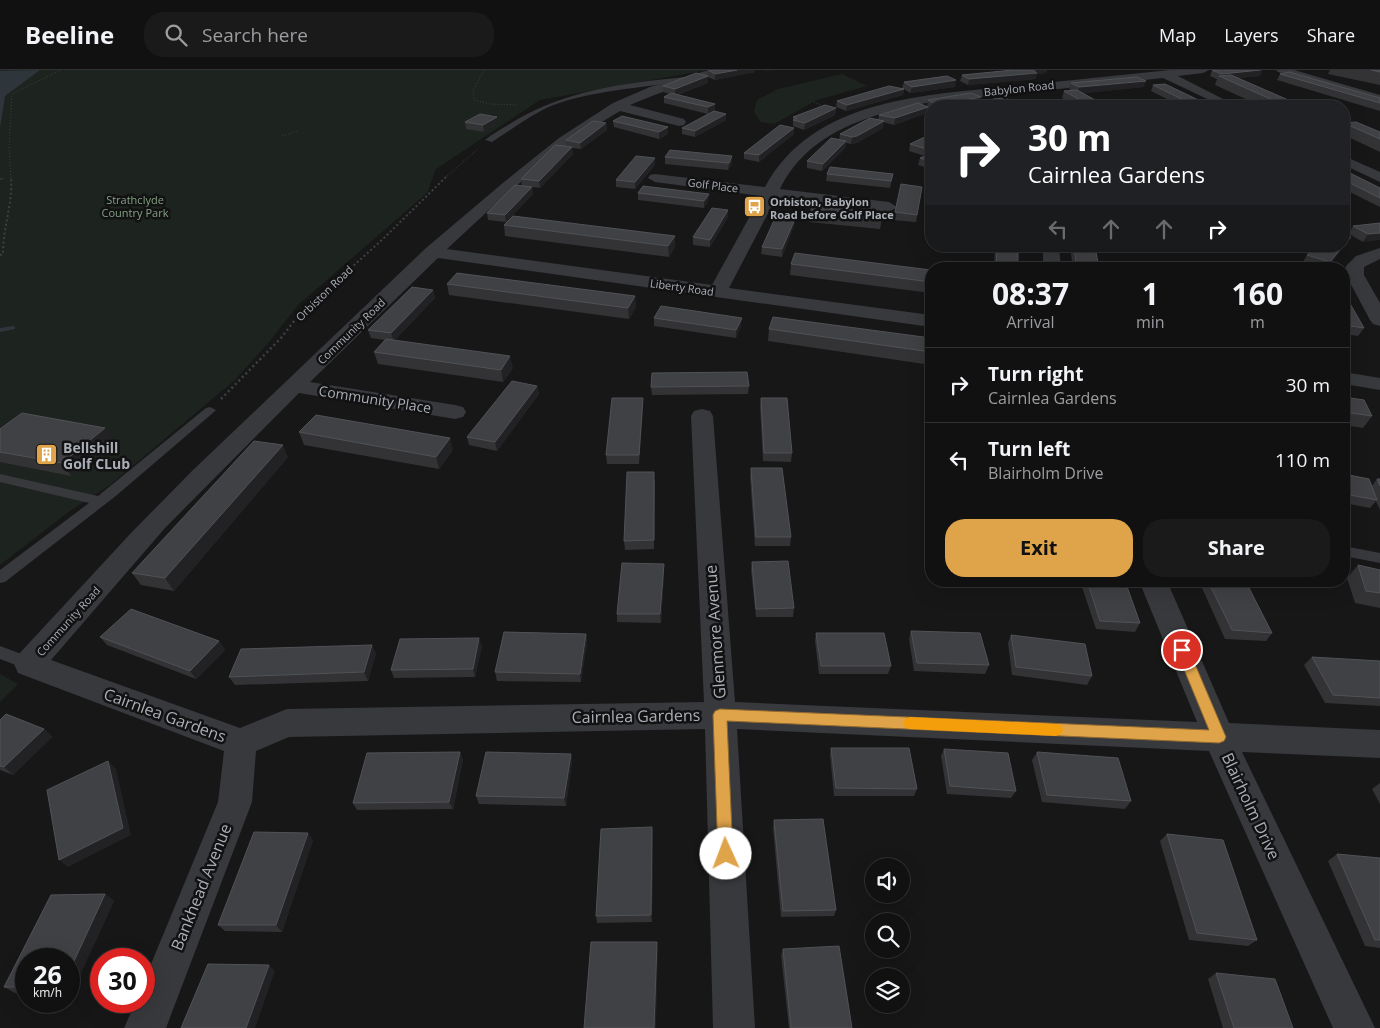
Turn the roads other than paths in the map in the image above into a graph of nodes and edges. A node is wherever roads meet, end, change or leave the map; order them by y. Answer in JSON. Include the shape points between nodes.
{"nodes":[{"id":1,"x":724,"y":70,"type":"edge"},
{"id":2,"x":1076,"y":70,"type":"edge"},
{"id":3,"x":1203,"y":70,"type":"edge"},
{"id":4,"x":1282,"y":70,"type":"edge"},
{"id":5,"x":1164,"y":74,"type":"junction"},
{"id":6,"x":685,"y":79,"type":"junction"},
{"id":7,"x":1096,"y":80,"type":"junction"},
{"id":8,"x":1016,"y":89,"type":"junction"},
{"id":9,"x":1380,"y":99,"type":"edge"},
{"id":10,"x":1036,"y":100,"type":"edge"},
{"id":11,"x":1218,"y":100,"type":"edge"},
{"id":12,"x":617,"y":106,"type":"junction"},
{"id":13,"x":679,"y":122,"type":"dead end"},
{"id":14,"x":489,"y":140,"type":"road end"},
{"id":15,"x":1350,"y":163,"type":"edge"},
{"id":16,"x":655,"y":178,"type":"dead end"},
{"id":17,"x":1380,"y":178,"type":"edge"},
{"id":18,"x":772,"y":192,"type":"junction"},
{"id":19,"x":889,"y":206,"type":"dead end"},
{"id":20,"x":432,"y":252,"type":"junction"},
{"id":21,"x":1380,"y":253,"type":"edge"},
{"id":22,"x":718,"y":292,"type":"junction"},
{"id":23,"x":925,"y":320,"type":"edge"},
{"id":24,"x":1380,"y":320,"type":"edge"},
{"id":25,"x":1350,"y":379,"type":"edge"},
{"id":26,"x":1380,"y":384,"type":"edge"},
{"id":27,"x":295,"y":386,"type":"junction"},
{"id":28,"x":210,"y":410,"type":"road end"},
{"id":29,"x":454,"y":412,"type":"dead end"},
{"id":30,"x":702,"y":416,"type":"dead end"},
{"id":31,"x":0,"y":478,"type":"edge"},
{"id":32,"x":100,"y":501,"type":"junction"},
{"id":33,"x":1350,"y":552,"type":"edge"},
{"id":34,"x":1380,"y":558,"type":"edge"},
{"id":35,"x":0,"y":578,"type":"edge"},
{"id":36,"x":1156,"y":587,"type":"edge"},
{"id":37,"x":0,"y":652,"type":"edge"},
{"id":38,"x":29,"y":664,"type":"junction"},
{"id":39,"x":720,"y":715,"type":"junction"},
{"id":40,"x":1219,"y":737,"type":"junction"},
{"id":41,"x":241,"y":743,"type":"junction"},
{"id":42,"x":1380,"y":744,"type":"edge"},
{"id":43,"x":145,"y":1028,"type":"edge"},
{"id":44,"x":734,"y":1028,"type":"edge"},
{"id":45,"x":1354,"y":1028,"type":"edge"}],
"edges":[{"from":1,"to":6,"type":"street","name":"Community Road"},
{"from":2,"to":7,"type":"street"},
{"from":3,"to":5,"type":"street","name":"Babylon Road"},
{"from":4,"to":9,"type":"street"},
{"from":5,"to":7,"type":"street","name":"Babylon Road"},
{"from":5,"to":11,"type":"street"},
{"from":6,"to":12,"type":"street","name":"Community Road"},
{"from":6,"to":14,"type":"lane","via":[[634,83],[547,105]]},
{"from":7,"to":8,"type":"street","name":"Babylon Road"},
{"from":8,"to":10,"type":"street"},
{"from":8,"to":18,"type":"street","name":"Babylon Road","via":[[926,99],[854,118],[804,146],[785,166]]},
{"from":12,"to":13,"type":"street"},
{"from":12,"to":20,"type":"street","name":"Community Road","via":[[561,141]]},
{"from":15,"to":17,"type":"street"},
{"from":16,"to":18,"type":"street","name":"Golf Place"},
{"from":18,"to":19,"type":"street","name":"Golf Place"},
{"from":18,"to":22,"type":"street","name":"Babylon Road"},
{"from":20,"to":22,"type":"street","name":"Liberty Road"},
{"from":20,"to":27,"type":"street","name":"Community Road"},
{"from":21,"to":24,"type":"street","via":[[1362,260],[1356,266],[1355,275]]},
{"from":22,"to":23,"type":"street","name":"Liberty Road"},
{"from":25,"to":26,"type":"street"},
{"from":27,"to":29,"type":"street","name":"Community Place"},
{"from":27,"to":38,"type":"street","name":"Community Road","via":[[155,523]]},
{"from":28,"to":32,"type":"lane"},
{"from":30,"to":39,"type":"street","name":"Glenmore Avenue"},
{"from":31,"to":32,"type":"lane"},
{"from":32,"to":35,"type":"lane"},
{"from":33,"to":34,"type":"lane"},
{"from":36,"to":40,"type":"street","name":"Blairholm Drive"},
{"from":37,"to":38,"type":"lane"},
{"from":38,"to":41,"type":"street","name":"Cairnlea Gardens"},
{"from":39,"to":40,"type":"street","name":"Cairnlea Gardens"},
{"from":39,"to":41,"type":"street","name":"Cairnlea Gardens","via":[[287,723]]},
{"from":39,"to":44,"type":"street","name":"Glenmore Avenue"},
{"from":40,"to":42,"type":"street","name":"Cairnlea Gardens"},
{"from":40,"to":45,"type":"street","name":"Blairholm Drive"},
{"from":41,"to":43,"type":"street","name":"Bankhead Avenue","via":[[235,802]]}]}
